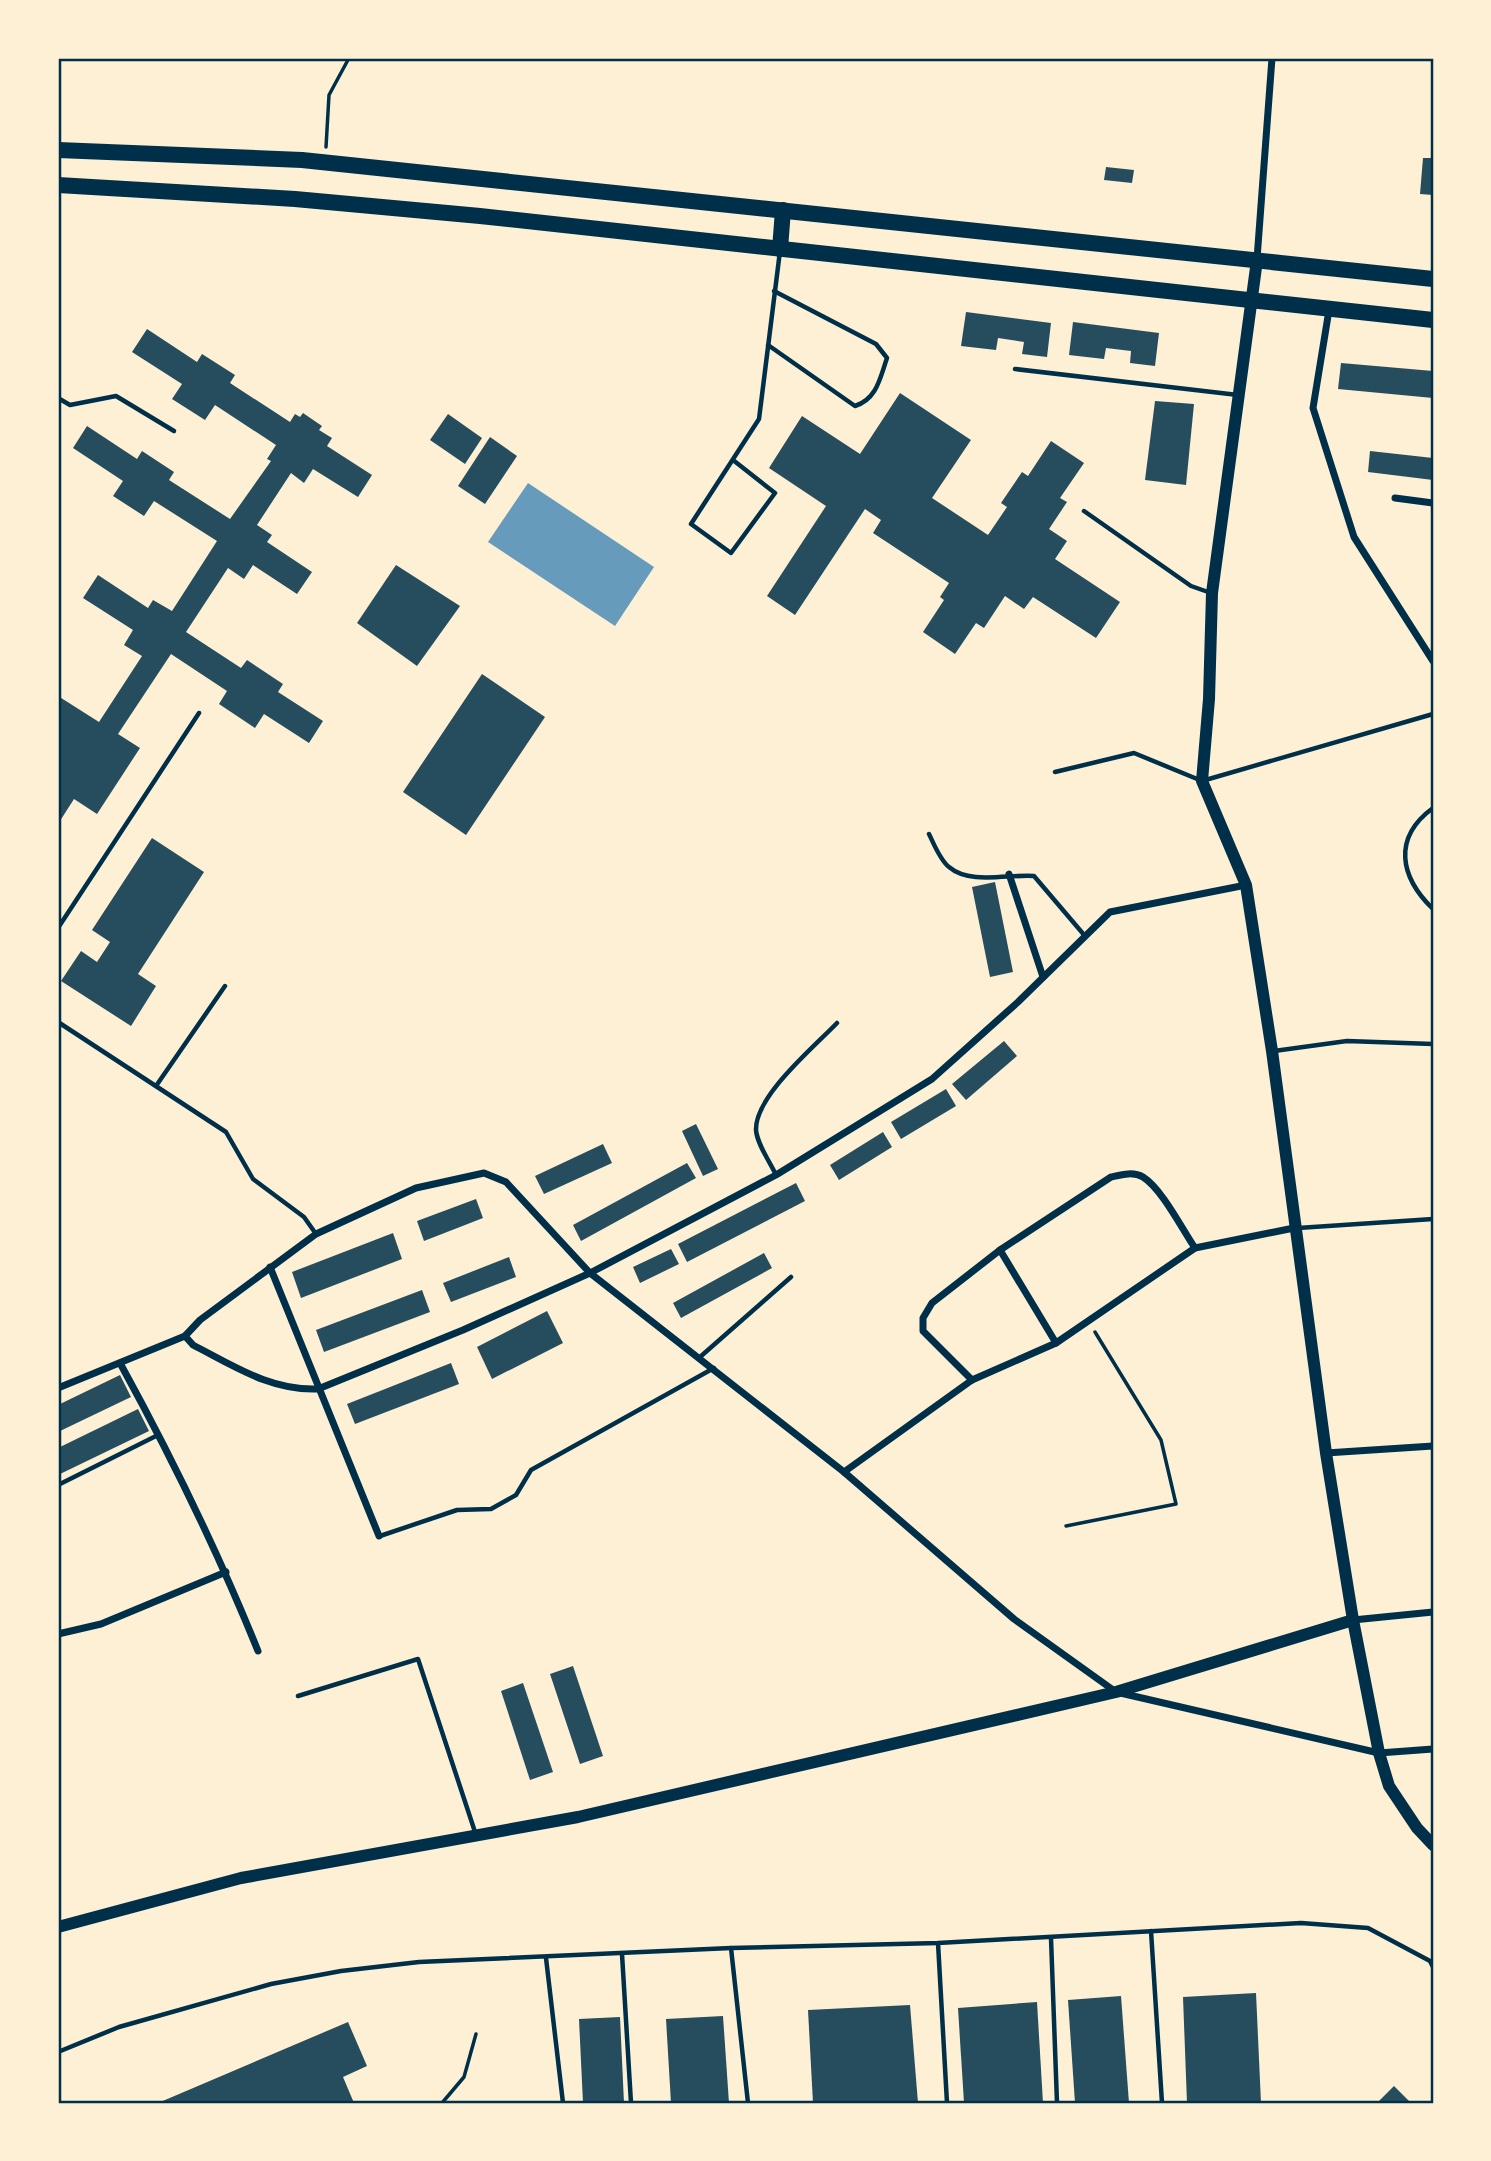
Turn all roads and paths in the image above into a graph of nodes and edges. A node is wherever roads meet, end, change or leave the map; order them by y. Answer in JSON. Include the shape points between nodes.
{"nodes":[{"id":1,"x":349,"y":58,"type":"edge"},
{"id":2,"x":1272,"y":58,"type":"edge"},
{"id":3,"x":58,"y":150,"type":"edge"},
{"id":4,"x":325,"y":163,"type":"junction"},
{"id":5,"x":58,"y":185,"type":"edge"},
{"id":6,"x":783,"y":210,"type":"junction"},
{"id":7,"x":780,"y":249,"type":"junction"},
{"id":8,"x":1257,"y":260,"type":"junction"},
{"id":9,"x":1433,"y":279,"type":"edge"},
{"id":10,"x":774,"y":291,"type":"junction"},
{"id":11,"x":1252,"y":299,"type":"junction"},
{"id":12,"x":1329,"y":309,"type":"junction"},
{"id":13,"x":1433,"y":320,"type":"edge"},
{"id":14,"x":768,"y":345,"type":"junction"},
{"id":15,"x":1015,"y":369,"type":"dead end"},
{"id":16,"x":1239,"y":395,"type":"junction"},
{"id":17,"x":58,"y":398,"type":"edge"},
{"id":18,"x":174,"y":431,"type":"dead end"},
{"id":19,"x":733,"y":460,"type":"junction"},
{"id":20,"x":1395,"y":498,"type":"dead end"},
{"id":21,"x":1433,"y":503,"type":"edge"},
{"id":22,"x":1084,"y":511,"type":"dead end"},
{"id":23,"x":1212,"y":593,"type":"junction"},
{"id":24,"x":1433,"y":660,"type":"edge"},
{"id":25,"x":199,"y":713,"type":"dead end"},
{"id":26,"x":1433,"y":714,"type":"edge"},
{"id":27,"x":1055,"y":772,"type":"dead end"},
{"id":28,"x":1202,"y":780,"type":"junction"},
{"id":29,"x":1433,"y":808,"type":"edge"},
{"id":30,"x":929,"y":834,"type":"dead end"},
{"id":31,"x":1009,"y":874,"type":"junction"},
{"id":32,"x":1246,"y":885,"type":"junction"},
{"id":33,"x":1433,"y":909,"type":"edge"},
{"id":34,"x":58,"y":928,"type":"edge"},
{"id":35,"x":1086,"y":936,"type":"junction"},
{"id":36,"x":1043,"y":977,"type":"junction"},
{"id":37,"x":225,"y":986,"type":"dead end"},
{"id":38,"x":58,"y":1022,"type":"edge"},
{"id":39,"x":837,"y":1024,"type":"dead end"},
{"id":40,"x":1433,"y":1044,"type":"edge"},
{"id":41,"x":1272,"y":1051,"type":"junction"},
{"id":42,"x":156,"y":1086,"type":"junction"},
{"id":43,"x":776,"y":1175,"type":"junction"},
{"id":44,"x":1433,"y":1219,"type":"edge"},
{"id":45,"x":1294,"y":1228,"type":"junction"},
{"id":46,"x":316,"y":1234,"type":"junction"},
{"id":47,"x":1195,"y":1248,"type":"junction"},
{"id":48,"x":1000,"y":1250,"type":"junction"},
{"id":49,"x":270,"y":1267,"type":"junction"},
{"id":50,"x":590,"y":1273,"type":"junction"},
{"id":51,"x":791,"y":1277,"type":"dead end"},
{"id":52,"x":1088,"y":1322,"type":"junction"},
{"id":53,"x":185,"y":1336,"type":"junction"},
{"id":54,"x":1056,"y":1343,"type":"junction"},
{"id":55,"x":700,"y":1357,"type":"junction"},
{"id":56,"x":120,"y":1363,"type":"junction"},
{"id":57,"x":714,"y":1368,"type":"junction"},
{"id":58,"x":972,"y":1381,"type":"junction"},
{"id":59,"x":58,"y":1387,"type":"edge"},
{"id":60,"x":318,"y":1389,"type":"junction"},
{"id":61,"x":159,"y":1434,"type":"junction"},
{"id":62,"x":1433,"y":1446,"type":"edge"},
{"id":63,"x":1326,"y":1454,"type":"junction"},
{"id":64,"x":844,"y":1472,"type":"junction"},
{"id":65,"x":58,"y":1485,"type":"edge"},
{"id":66,"x":1066,"y":1526,"type":"dead end"},
{"id":67,"x":379,"y":1536,"type":"joint"},
{"id":68,"x":226,"y":1572,"type":"junction"},
{"id":69,"x":1433,"y":1612,"type":"edge"},
{"id":70,"x":1353,"y":1620,"type":"junction"},
{"id":71,"x":58,"y":1634,"type":"edge"},
{"id":72,"x":258,"y":1651,"type":"dead end"},
{"id":73,"x":1116,"y":1692,"type":"junction"},
{"id":74,"x":298,"y":1696,"type":"dead end"},
{"id":75,"x":1433,"y":1749,"type":"edge"},
{"id":76,"x":1379,"y":1753,"type":"junction"},
{"id":77,"x":476,"y":1836,"type":"junction"},
{"id":78,"x":1433,"y":1844,"type":"edge"},
{"id":79,"x":58,"y":1927,"type":"edge"},
{"id":80,"x":1151,"y":1931,"type":"junction"},
{"id":81,"x":1051,"y":1938,"type":"junction"},
{"id":82,"x":938,"y":1943,"type":"junction"},
{"id":83,"x":732,"y":1948,"type":"junction"},
{"id":84,"x":622,"y":1954,"type":"junction"},
{"id":85,"x":546,"y":1958,"type":"junction"},
{"id":86,"x":1433,"y":1967,"type":"edge"},
{"id":87,"x":476,"y":2034,"type":"dead end"},
{"id":88,"x":58,"y":2052,"type":"edge"},
{"id":89,"x":443,"y":2103,"type":"edge"},
{"id":90,"x":563,"y":2103,"type":"edge"},
{"id":91,"x":631,"y":2103,"type":"edge"},
{"id":92,"x":748,"y":2103,"type":"edge"},
{"id":93,"x":947,"y":2103,"type":"edge"},
{"id":94,"x":1057,"y":2103,"type":"edge"},
{"id":95,"x":1162,"y":2103,"type":"edge"}],
"edges":[{"from":1,"to":4,"type":"path","via":[[329,95]]},
{"from":2,"to":8,"type":"street"},
{"from":3,"to":4,"type":"highway"},
{"from":4,"to":6,"type":"highway"},
{"from":5,"to":7,"type":"highway","via":[[334,203]]},
{"from":6,"to":7,"type":"highway"},
{"from":6,"to":8,"type":"highway"},
{"from":7,"to":10,"type":"lane"},
{"from":7,"to":11,"type":"highway"},
{"from":8,"to":9,"type":"highway"},
{"from":8,"to":11,"type":"street"},
{"from":10,"to":14,"type":"lane"},
{"from":10,"to":14,"type":"lane","via":[[876,344],[887,358],[876,391],[866,403],[855,406]]},
{"from":11,"to":12,"type":"highway"},
{"from":11,"to":16,"type":"street"},
{"from":12,"to":13,"type":"highway"},
{"from":12,"to":24,"type":"street","via":[[1313,408],[1354,537]]},
{"from":14,"to":19,"type":"lane","via":[[759,419]]},
{"from":15,"to":16,"type":"lane"},
{"from":16,"to":23,"type":"street"},
{"from":17,"to":18,"type":"lane","via":[[70,405],[116,396]]},
{"from":19,"to":19,"type":"lane","via":[[691,524],[731,553],[775,493]]},
{"from":20,"to":21,"type":"street"},
{"from":22,"to":23,"type":"lane","via":[[1191,586]]},
{"from":23,"to":28,"type":"street"},
{"from":25,"to":34,"type":"lane"},
{"from":26,"to":28,"type":"lane"},
{"from":27,"to":28,"type":"lane","via":[[1135,753]]},
{"from":28,"to":32,"type":"street"},
{"from":29,"to":33,"type":"lane","via":[[1410,836],[1403,855],[1407,873]]},
{"from":30,"to":31,"type":"lane","via":[[948,867],[972,879]]},
{"from":31,"to":35,"type":"lane","via":[[1034,876]]},
{"from":31,"to":36,"type":"street"},
{"from":32,"to":35,"type":"street","via":[[1110,912]]},
{"from":32,"to":41,"type":"street"},
{"from":35,"to":36,"type":"street"},
{"from":36,"to":43,"type":"street","via":[[932,1079]]},
{"from":37,"to":42,"type":"lane"},
{"from":38,"to":42,"type":"lane"},
{"from":39,"to":43,"type":"lane","via":[[773,1090],[758,1115],[756,1132]]},
{"from":40,"to":41,"type":"lane","via":[[1347,1041]]},
{"from":41,"to":45,"type":"street"},
{"from":42,"to":46,"type":"lane","via":[[226,1132],[253,1179],[304,1217]]},
{"from":43,"to":50,"type":"street"},
{"from":44,"to":45,"type":"lane"},
{"from":45,"to":47,"type":"street"},
{"from":45,"to":63,"type":"street"},
{"from":46,"to":49,"type":"street"},
{"from":46,"to":50,"type":"street","via":[[416,1188],[484,1174],[506,1182]]},
{"from":47,"to":48,"type":"street","via":[[1142,1176],[1129,1173],[1111,1177]]},
{"from":47,"to":52,"type":"street"},
{"from":48,"to":54,"type":"street"},
{"from":48,"to":58,"type":"street","via":[[932,1303],[923,1318],[923,1331]]},
{"from":49,"to":53,"type":"street"},
{"from":49,"to":60,"type":"street"},
{"from":50,"to":55,"type":"street"},
{"from":50,"to":60,"type":"street"},
{"from":51,"to":55,"type":"lane"},
{"from":52,"to":54,"type":"street"},
{"from":52,"to":66,"type":"path","via":[[1161,1440],[1176,1504]]},
{"from":53,"to":56,"type":"street"},
{"from":53,"to":60,"type":"street","via":[[193,1345],[264,1382],[295,1390]]},
{"from":54,"to":58,"type":"street"},
{"from":55,"to":57,"type":"street"},
{"from":56,"to":59,"type":"street"},
{"from":56,"to":61,"type":"street"},
{"from":57,"to":64,"type":"street"},
{"from":57,"to":67,"type":"lane","via":[[531,1470],[516,1495],[491,1509],[457,1510]]},
{"from":58,"to":64,"type":"street"},
{"from":60,"to":67,"type":"street"},
{"from":61,"to":65,"type":"lane"},
{"from":61,"to":68,"type":"street"},
{"from":62,"to":63,"type":"street"},
{"from":63,"to":70,"type":"street"},
{"from":64,"to":73,"type":"street","via":[[1014,1619]]},
{"from":68,"to":71,"type":"street","via":[[102,1624]]},
{"from":68,"to":72,"type":"street"},
{"from":69,"to":70,"type":"street"},
{"from":70,"to":73,"type":"street"},
{"from":70,"to":76,"type":"street"},
{"from":73,"to":76,"type":"street"},
{"from":73,"to":77,"type":"street","via":[[578,1817]]},
{"from":74,"to":77,"type":"lane","via":[[418,1659]]},
{"from":75,"to":76,"type":"street"},
{"from":76,"to":78,"type":"street","via":[[1389,1786]]},
{"from":77,"to":79,"type":"street","via":[[241,1878]]},
{"from":80,"to":81,"type":"lane"},
{"from":80,"to":86,"type":"lane","via":[[1301,1923],[1368,1928],[1430,1961]]},
{"from":80,"to":95,"type":"lane"},
{"from":81,"to":82,"type":"lane"},
{"from":81,"to":94,"type":"lane"},
{"from":82,"to":83,"type":"lane"},
{"from":82,"to":93,"type":"lane"},
{"from":83,"to":84,"type":"lane"},
{"from":83,"to":92,"type":"lane"},
{"from":84,"to":85,"type":"lane"},
{"from":84,"to":91,"type":"lane"},
{"from":85,"to":88,"type":"lane","via":[[419,1962],[271,1984],[119,2027]]},
{"from":85,"to":90,"type":"lane"},
{"from":87,"to":89,"type":"path","via":[[464,2077]]}]}
